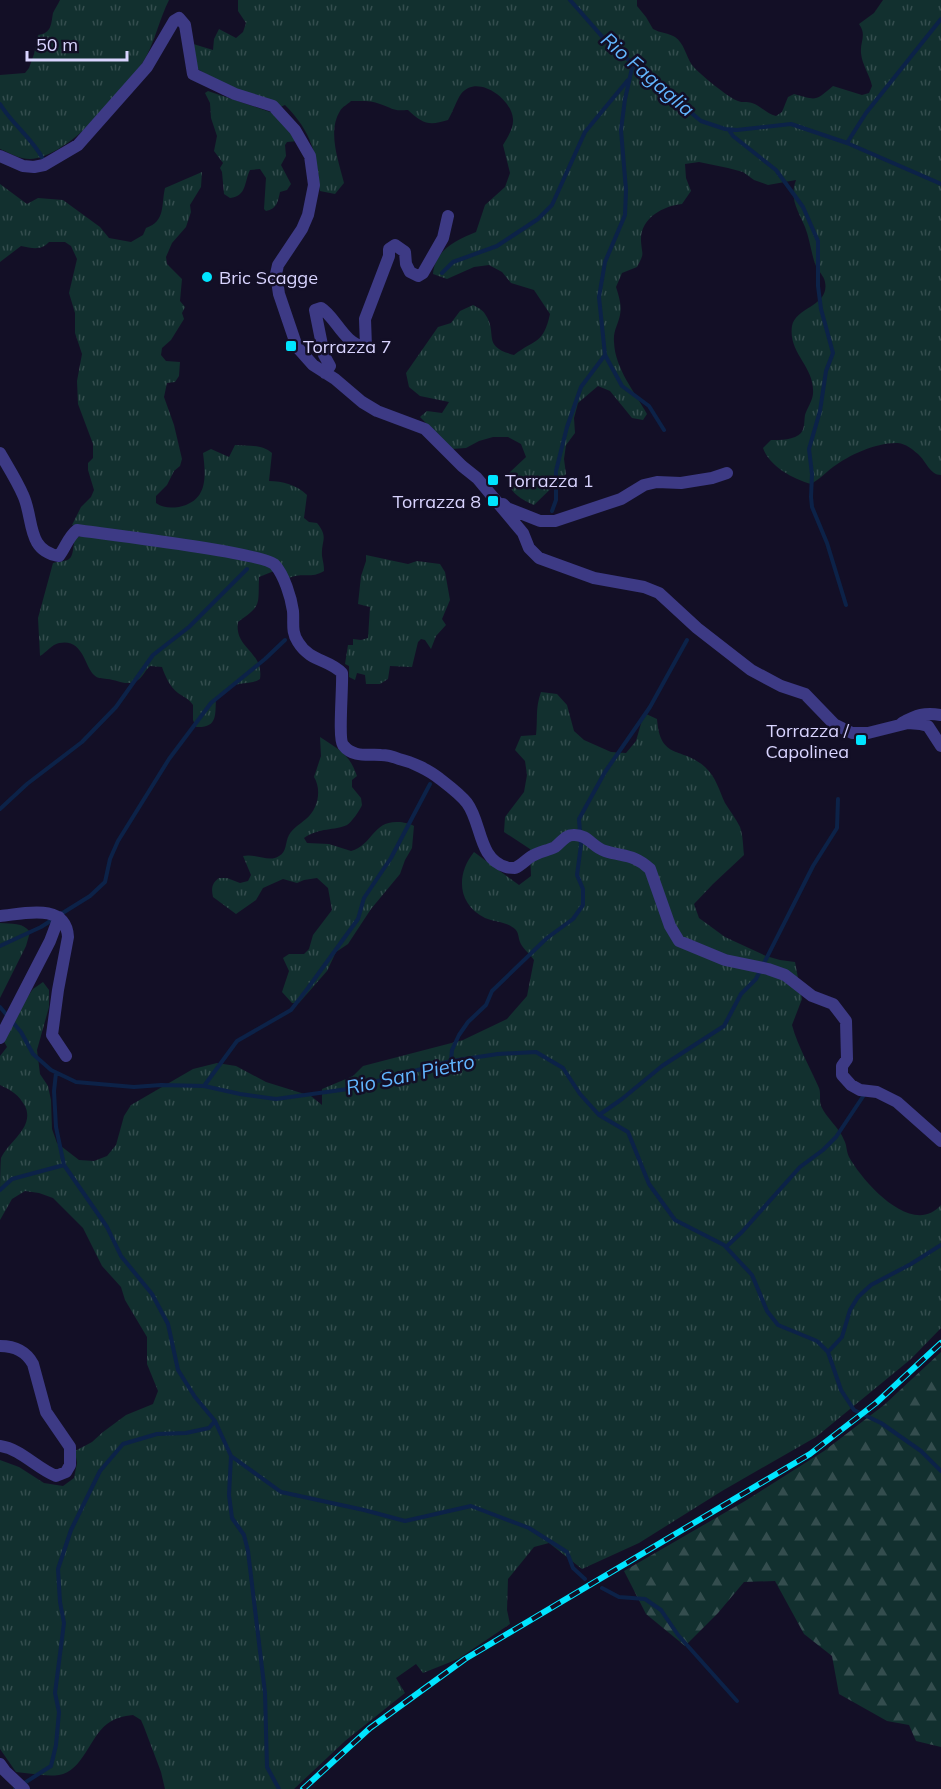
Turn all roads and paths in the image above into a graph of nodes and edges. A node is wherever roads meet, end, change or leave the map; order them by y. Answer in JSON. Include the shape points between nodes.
{"nodes":[{"id":1,"x":0,"y":156,"type":"edge"},
{"id":2,"x":448,"y":216,"type":"dead end"},
{"id":3,"x":325,"y":373,"type":"junction"},
{"id":4,"x":0,"y":453,"type":"edge"},
{"id":5,"x":727,"y":473,"type":"dead end"},
{"id":6,"x":488,"y":492,"type":"junction"},
{"id":7,"x":941,"y":715,"type":"edge"},
{"id":8,"x":898,"y":724,"type":"junction"},
{"id":9,"x":941,"y":746,"type":"edge"},
{"id":10,"x":0,"y":916,"type":"edge"},
{"id":11,"x":59,"y":917,"type":"junction"},
{"id":12,"x":0,"y":1038,"type":"edge"},
{"id":13,"x":66,"y":1056,"type":"dead end"},
{"id":14,"x":941,"y":1141,"type":"edge"},
{"id":15,"x":0,"y":1346,"type":"edge"},
{"id":16,"x":0,"y":1446,"type":"edge"},
{"id":17,"x":0,"y":1764,"type":"edge"},
{"id":18,"x":24,"y":1789,"type":"edge"}],
"edges":[{"from":1,"to":3,"type":"street","via":[[34,167],[78,145],[147,67],[174,21],[182,19],[193,74],[273,106],[295,130],[310,156],[313,199],[302,229],[278,265],[277,285],[297,347]]},
{"from":2,"to":3,"type":"street","via":[[443,238],[418,276],[410,272],[405,252],[395,245],[389,249],[365,319],[366,346],[357,345],[325,310],[315,310],[330,366]]},
{"from":3,"to":6,"type":"street","via":[[377,411],[425,429]]},
{"from":4,"to":14,"type":"street","via":[[25,497],[39,545],[48,554],[60,556],[69,536],[77,530],[226,552],[273,563],[292,603],[298,644],[309,655],[335,665],[342,672],[343,745],[360,755],[402,759],[435,774],[467,803],[485,849],[494,861],[507,868],[516,868],[575,835],[586,837],[604,851],[633,856],[643,862],[650,869],[679,941],[725,960],[785,975],[812,996],[833,1004],[846,1021],[847,1059],[842,1075],[860,1090],[877,1092],[897,1102]]},
{"from":5,"to":6,"type":"street","via":[[681,483],[644,485],[621,499],[555,521],[540,521],[507,508]]},
{"from":6,"to":8,"type":"street","via":[[539,558],[594,578],[659,593],[751,670],[805,694],[834,724],[852,733],[868,733]]},
{"from":7,"to":8,"type":"street","via":[[917,714]]},
{"from":8,"to":9,"type":"street","via":[[928,726]]},
{"from":10,"to":11,"type":"street","via":[[43,912]]},
{"from":11,"to":12,"type":"street"},
{"from":11,"to":13,"type":"street","via":[[69,936],[52,1035]]},
{"from":15,"to":16,"type":"street","via":[[13,1347],[29,1357],[46,1412],[67,1439],[71,1458],[66,1472],[56,1476]]},
{"from":17,"to":18,"type":"street"}]}
